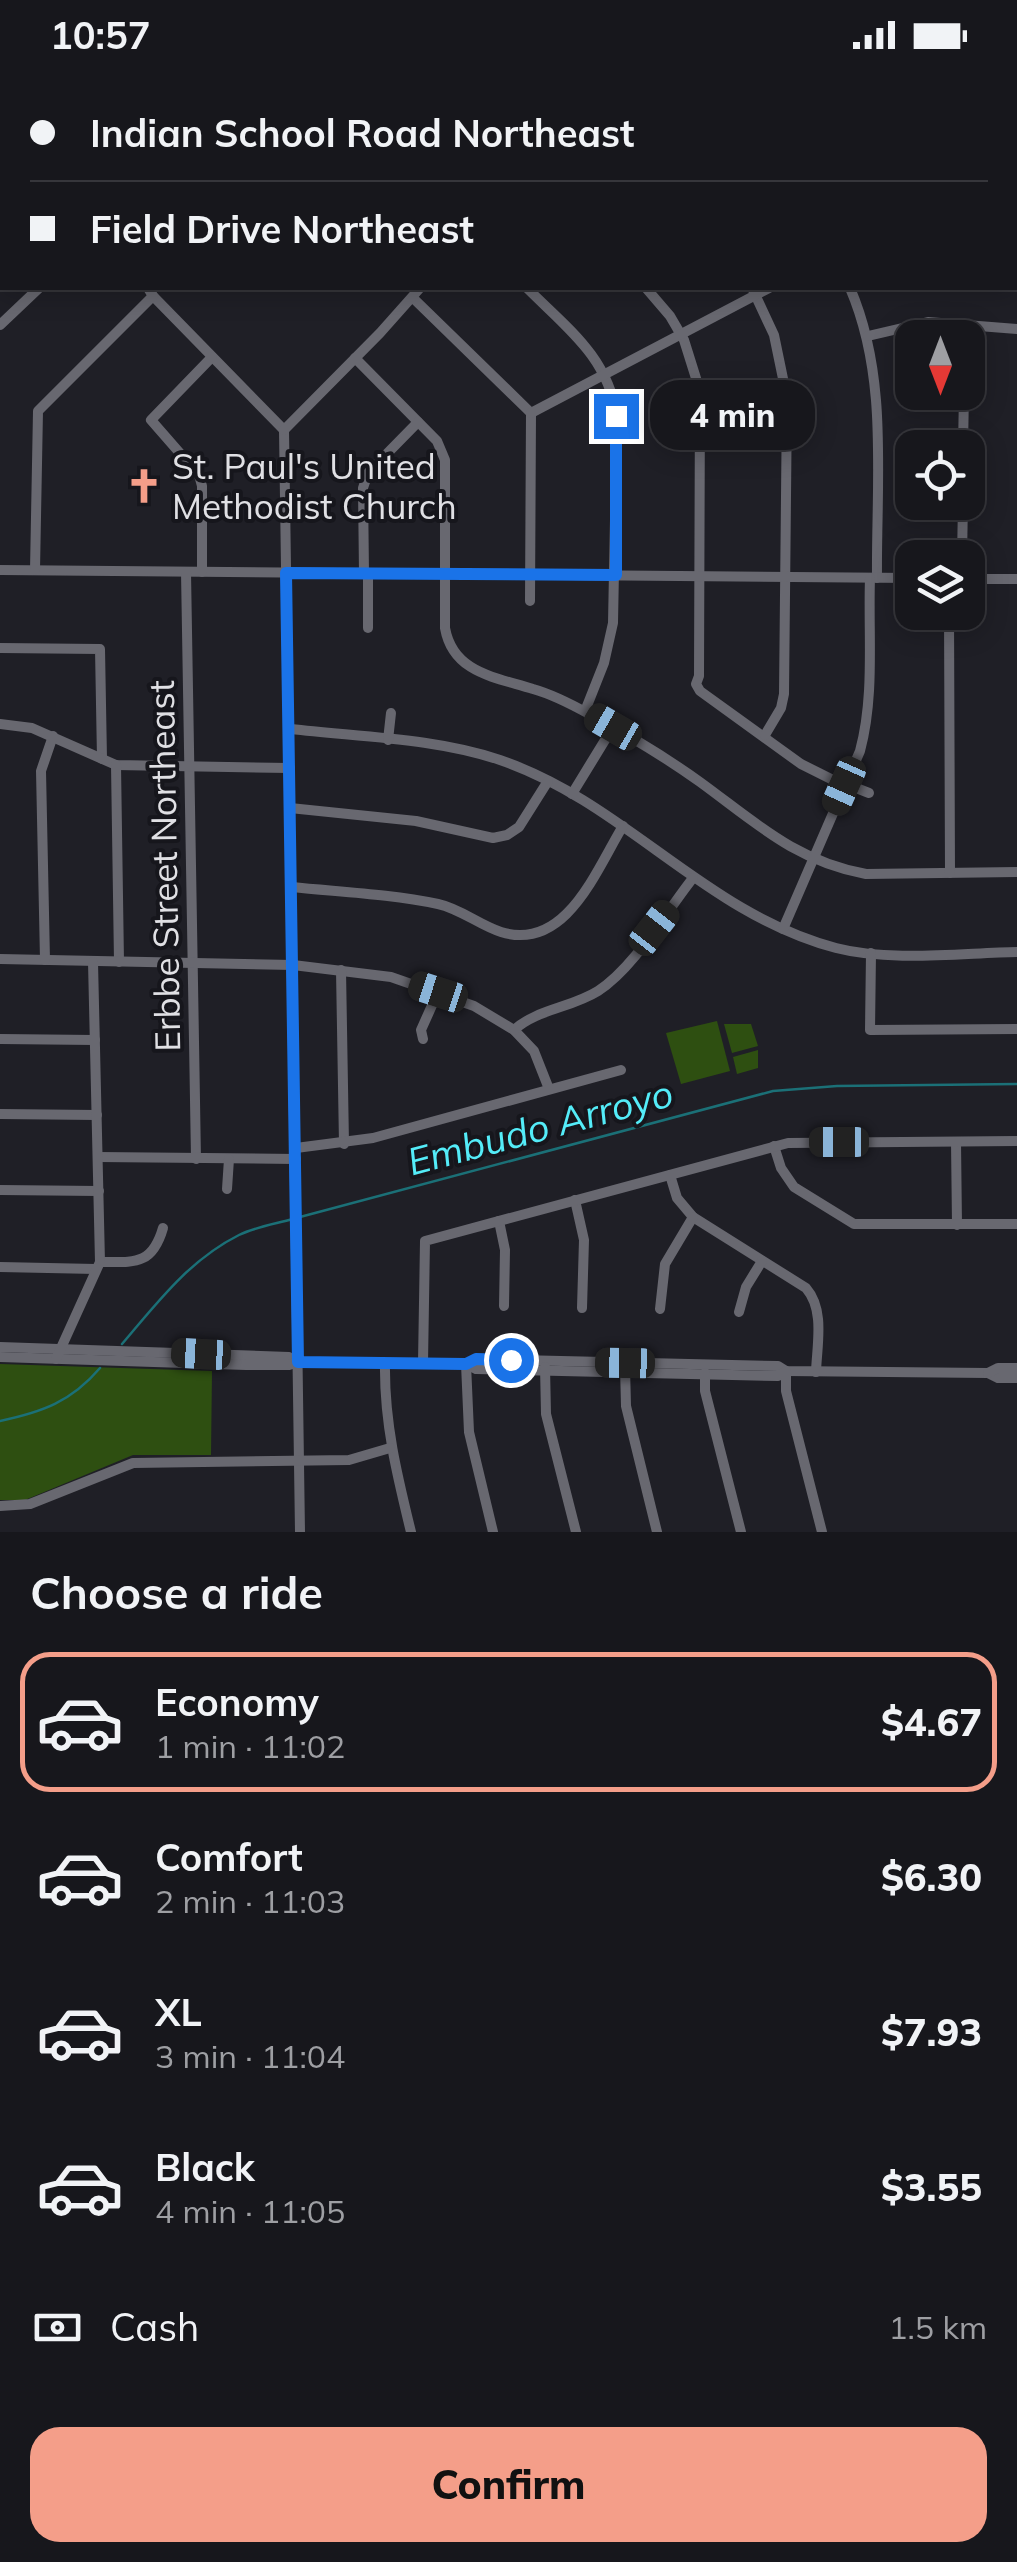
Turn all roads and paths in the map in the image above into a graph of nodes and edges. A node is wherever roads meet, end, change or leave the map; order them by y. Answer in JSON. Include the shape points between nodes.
{"nodes":[{"id":1,"x":37,"y":290,"type":"edge"},
{"id":2,"x":419,"y":290,"type":"edge"},
{"id":3,"x":529,"y":290,"type":"edge"},
{"id":4,"x":648,"y":290,"type":"edge"},
{"id":5,"x":851,"y":290,"type":"edge"},
{"id":6,"x":754,"y":291,"type":"edge"},
{"id":7,"x":151,"y":292,"type":"edge"},
{"id":8,"x":413,"y":298,"type":"junction"},
{"id":9,"x":0,"y":325,"type":"edge"},
{"id":10,"x":1017,"y":329,"type":"edge"},
{"id":11,"x":895,"y":330,"type":"edge"},
{"id":12,"x":985,"y":330,"type":"edge"},
{"id":13,"x":680,"y":333,"type":"junction"},
{"id":14,"x":868,"y":336,"type":"junction"},
{"id":15,"x":212,"y":357,"type":"junction"},
{"id":16,"x":355,"y":358,"type":"junction"},
{"id":17,"x":605,"y":372,"type":"junction"},
{"id":18,"x":531,"y":413,"type":"junction"},
{"id":19,"x":418,"y":422,"type":"junction"},
{"id":20,"x":284,"y":430,"type":"junction"},
{"id":21,"x":0,"y":570,"type":"edge"},
{"id":22,"x":35,"y":570,"type":"junction"},
{"id":23,"x":186,"y":572,"type":"junction"},
{"id":24,"x":202,"y":572,"type":"junction"},
{"id":25,"x":286,"y":573,"type":"junction"},
{"id":26,"x":366,"y":574,"type":"junction"},
{"id":27,"x":445,"y":574,"type":"junction"},
{"id":28,"x":531,"y":575,"type":"junction"},
{"id":29,"x":616,"y":575,"type":"junction"},
{"id":30,"x":701,"y":576,"type":"junction"},
{"id":31,"x":786,"y":577,"type":"junction"},
{"id":32,"x":873,"y":578,"type":"junction"},
{"id":33,"x":895,"y":578,"type":"edge"},
{"id":34,"x":1017,"y":578,"type":"edge"},
{"id":35,"x":985,"y":579,"type":"edge"},
{"id":36,"x":530,"y":601,"type":"dead end"},
{"id":37,"x":368,"y":628,"type":"dead end"},
{"id":38,"x":949,"y":630,"type":"edge"},
{"id":39,"x":0,"y":648,"type":"edge"},
{"id":40,"x":585,"y":711,"type":"junction"},
{"id":41,"x":391,"y":713,"type":"dead end"},
{"id":42,"x":0,"y":724,"type":"edge"},
{"id":43,"x":613,"y":727,"type":"junction"},
{"id":44,"x":291,"y":728,"type":"junction"},
{"id":45,"x":52,"y":736,"type":"junction"},
{"id":46,"x":765,"y":736,"type":"junction"},
{"id":47,"x":388,"y":740,"type":"junction"},
{"id":48,"x":102,"y":759,"type":"junction"},
{"id":49,"x":116,"y":765,"type":"junction"},
{"id":50,"x":190,"y":767,"type":"junction"},
{"id":51,"x":290,"y":768,"type":"junction"},
{"id":52,"x":548,"y":781,"type":"junction"},
{"id":53,"x":845,"y":785,"type":"junction"},
{"id":54,"x":572,"y":794,"type":"junction"},
{"id":55,"x":869,"y":794,"type":"dead end"},
{"id":56,"x":290,"y":808,"type":"junction"},
{"id":57,"x":624,"y":826,"type":"junction"},
{"id":58,"x":508,"y":835,"type":"junction"},
{"id":59,"x":513,"y":848,"type":"dead end"},
{"id":60,"x":814,"y":857,"type":"junction"},
{"id":61,"x":1017,"y":872,"type":"edge"},
{"id":62,"x":950,"y":873,"type":"junction"},
{"id":63,"x":694,"y":878,"type":"junction"},
{"id":64,"x":292,"y":886,"type":"junction"},
{"id":65,"x":783,"y":929,"type":"junction"},
{"id":66,"x":1017,"y":952,"type":"edge"},
{"id":67,"x":870,"y":953,"type":"junction"},
{"id":68,"x":0,"y":959,"type":"edge"},
{"id":69,"x":45,"y":960,"type":"junction"},
{"id":70,"x":93,"y":962,"type":"junction"},
{"id":71,"x":119,"y":962,"type":"junction"},
{"id":72,"x":194,"y":964,"type":"junction"},
{"id":73,"x":292,"y":964,"type":"junction"},
{"id":74,"x":341,"y":970,"type":"junction"},
{"id":75,"x":438,"y":992,"type":"junction"},
{"id":76,"x":1017,"y":1029,"type":"edge"},
{"id":77,"x":514,"y":1030,"type":"junction"},
{"id":78,"x":0,"y":1039,"type":"edge"},
{"id":79,"x":423,"y":1039,"type":"dead end"},
{"id":80,"x":96,"y":1040,"type":"junction"},
{"id":81,"x":621,"y":1070,"type":"dead end"},
{"id":82,"x":550,"y":1089,"type":"junction"},
{"id":83,"x":0,"y":1114,"type":"edge"},
{"id":84,"x":97,"y":1115,"type":"junction"},
{"id":85,"x":1017,"y":1141,"type":"edge"},
{"id":86,"x":956,"y":1142,"type":"junction"},
{"id":87,"x":344,"y":1144,"type":"junction"},
{"id":88,"x":774,"y":1146,"type":"junction"},
{"id":89,"x":296,"y":1154,"type":"junction"},
{"id":90,"x":98,"y":1157,"type":"junction"},
{"id":91,"x":196,"y":1159,"type":"junction"},
{"id":92,"x":229,"y":1159,"type":"junction"},
{"id":93,"x":670,"y":1175,"type":"junction"},
{"id":94,"x":228,"y":1189,"type":"dead end"},
{"id":95,"x":0,"y":1190,"type":"edge"},
{"id":96,"x":99,"y":1191,"type":"junction"},
{"id":97,"x":574,"y":1200,"type":"junction"},
{"id":98,"x":692,"y":1217,"type":"junction"},
{"id":99,"x":499,"y":1221,"type":"junction"},
{"id":100,"x":1017,"y":1224,"type":"edge"},
{"id":101,"x":957,"y":1225,"type":"junction"},
{"id":102,"x":163,"y":1228,"type":"dead end"},
{"id":103,"x":762,"y":1261,"type":"junction"},
{"id":104,"x":98,"y":1266,"type":"junction"},
{"id":105,"x":0,"y":1267,"type":"edge"},
{"id":106,"x":504,"y":1306,"type":"dead end"},
{"id":107,"x":582,"y":1308,"type":"dead end"},
{"id":108,"x":660,"y":1309,"type":"dead end"},
{"id":109,"x":740,"y":1312,"type":"dead end"},
{"id":110,"x":0,"y":1347,"type":"edge"},
{"id":111,"x":58,"y":1354,"type":"junction"},
{"id":112,"x":0,"y":1358,"type":"edge"},
{"id":113,"x":298,"y":1362,"type":"junction"},
{"id":114,"x":385,"y":1363,"type":"junction"},
{"id":115,"x":423,"y":1363,"type":"junction"},
{"id":116,"x":466,"y":1364,"type":"junction"},
{"id":117,"x":545,"y":1366,"type":"junction"},
{"id":118,"x":625,"y":1368,"type":"junction"},
{"id":119,"x":1017,"y":1368,"type":"edge"},
{"id":120,"x":705,"y":1370,"type":"junction"},
{"id":121,"x":786,"y":1371,"type":"junction"},
{"id":122,"x":816,"y":1372,"type":"junction"},
{"id":123,"x":988,"y":1373,"type":"junction"},
{"id":124,"x":1017,"y":1378,"type":"edge"},
{"id":125,"x":390,"y":1448,"type":"junction"},
{"id":126,"x":298,"y":1460,"type":"junction"},
{"id":127,"x":0,"y":1506,"type":"edge"},
{"id":128,"x":300,"y":1532,"type":"edge"},
{"id":129,"x":411,"y":1532,"type":"edge"},
{"id":130,"x":493,"y":1532,"type":"edge"},
{"id":131,"x":576,"y":1532,"type":"edge"},
{"id":132,"x":657,"y":1532,"type":"edge"},
{"id":133,"x":741,"y":1532,"type":"edge"},
{"id":134,"x":822,"y":1532,"type":"edge"}],
"edges":[{"from":1,"to":9,"type":"street"},
{"from":2,"to":8,"type":"street"},
{"from":3,"to":17,"type":"street"},
{"from":4,"to":13,"type":"street"},
{"from":5,"to":14,"type":"street"},
{"from":6,"to":13,"type":"street"},
{"from":6,"to":31,"type":"street","via":[[781,357],[787,398]]},
{"from":7,"to":15,"type":"street"},
{"from":7,"to":22,"type":"street","via":[[38,411]]},
{"from":8,"to":16,"type":"street"},
{"from":8,"to":18,"type":"street"},
{"from":10,"to":12,"type":"street"},
{"from":11,"to":14,"type":"street"},
{"from":13,"to":17,"type":"street"},
{"from":13,"to":30,"type":"street","via":[[702,408]]},
{"from":14,"to":32,"type":"street","via":[[877,401]]},
{"from":15,"to":20,"type":"street"},
{"from":15,"to":24,"type":"street","via":[[150,420],[199,475]]},
{"from":16,"to":19,"type":"street"},
{"from":16,"to":20,"type":"street"},
{"from":17,"to":18,"type":"street"},
{"from":17,"to":29,"type":"street","via":[[618,432]]},
{"from":18,"to":28,"type":"street"},
{"from":19,"to":26,"type":"street","via":[[368,473]]},
{"from":19,"to":27,"type":"street","via":[[445,460]]},
{"from":20,"to":25,"type":"street"},
{"from":21,"to":22,"type":"street"},
{"from":22,"to":23,"type":"street"},
{"from":23,"to":24,"type":"street"},
{"from":23,"to":50,"type":"street","name":"Erbbe Street Northeast"},
{"from":24,"to":25,"type":"street"},
{"from":25,"to":26,"type":"street"},
{"from":25,"to":44,"type":"street"},
{"from":26,"to":27,"type":"street"},
{"from":26,"to":37,"type":"street"},
{"from":27,"to":28,"type":"street"},
{"from":27,"to":40,"type":"street","via":[[445,628],[458,660]]},
{"from":28,"to":29,"type":"street"},
{"from":28,"to":36,"type":"street"},
{"from":29,"to":30,"type":"street"},
{"from":29,"to":40,"type":"street","via":[[604,664]]},
{"from":30,"to":31,"type":"street"},
{"from":30,"to":46,"type":"street","via":[[696,684]]},
{"from":31,"to":32,"type":"street"},
{"from":31,"to":46,"type":"street","via":[[784,694]]},
{"from":32,"to":33,"type":"street"},
{"from":32,"to":53,"type":"street","via":[[869,702]]},
{"from":34,"to":35,"type":"street"},
{"from":38,"to":62,"type":"street"},
{"from":39,"to":48,"type":"street","via":[[100,649]]},
{"from":40,"to":43,"type":"street"},
{"from":41,"to":47,"type":"street"},
{"from":42,"to":45,"type":"street"},
{"from":43,"to":54,"type":"street"},
{"from":43,"to":60,"type":"street","via":[[768,836]]},
{"from":44,"to":47,"type":"street"},
{"from":44,"to":51,"type":"street"},
{"from":45,"to":48,"type":"street"},
{"from":45,"to":69,"type":"street","via":[[41,771]]},
{"from":46,"to":53,"type":"street","via":[[801,764]]},
{"from":47,"to":52,"type":"street","via":[[500,760]]},
{"from":48,"to":49,"type":"street"},
{"from":49,"to":50,"type":"street"},
{"from":49,"to":71,"type":"street"},
{"from":50,"to":51,"type":"street"},
{"from":50,"to":72,"type":"street","name":"Erbbe Street Northeast"},
{"from":51,"to":56,"type":"street"},
{"from":52,"to":54,"type":"street"},
{"from":52,"to":58,"type":"street"},
{"from":53,"to":55,"type":"street"},
{"from":53,"to":60,"type":"street"},
{"from":54,"to":57,"type":"street"},
{"from":56,"to":58,"type":"street"},
{"from":56,"to":64,"type":"street"},
{"from":57,"to":63,"type":"street"},
{"from":57,"to":64,"type":"street","via":[[577,901],[542,932],[498,931],[441,904]]},
{"from":58,"to":59,"type":"street"},
{"from":60,"to":62,"type":"street","via":[[866,874]]},
{"from":60,"to":65,"type":"street"},
{"from":61,"to":62,"type":"street"},
{"from":63,"to":65,"type":"street"},
{"from":63,"to":77,"type":"street","via":[[606,986]]},
{"from":64,"to":73,"type":"street"},
{"from":65,"to":67,"type":"street"},
{"from":66,"to":67,"type":"street"},
{"from":67,"to":76,"type":"street","via":[[870,1030]]},
{"from":68,"to":69,"type":"street"},
{"from":69,"to":70,"type":"street"},
{"from":70,"to":71,"type":"street"},
{"from":70,"to":80,"type":"street"},
{"from":71,"to":72,"type":"street"},
{"from":72,"to":73,"type":"street"},
{"from":72,"to":91,"type":"street","name":"Erbbe Street Northeast"},
{"from":73,"to":74,"type":"street"},
{"from":73,"to":89,"type":"street"},
{"from":74,"to":75,"type":"street"},
{"from":74,"to":87,"type":"street"},
{"from":75,"to":77,"type":"street"},
{"from":75,"to":79,"type":"street"},
{"from":77,"to":82,"type":"street","via":[[534,1052]]},
{"from":78,"to":80,"type":"street"},
{"from":80,"to":84,"type":"street"},
{"from":81,"to":82,"type":"street"},
{"from":82,"to":87,"type":"street"},
{"from":83,"to":84,"type":"street"},
{"from":84,"to":90,"type":"street"},
{"from":85,"to":86,"type":"street"},
{"from":86,"to":88,"type":"street"},
{"from":86,"to":101,"type":"street"},
{"from":87,"to":89,"type":"street"},
{"from":88,"to":93,"type":"street"},
{"from":88,"to":101,"type":"street","via":[[794,1186],[854,1224]]},
{"from":89,"to":92,"type":"street"},
{"from":89,"to":113,"type":"street"},
{"from":90,"to":91,"type":"street"},
{"from":90,"to":96,"type":"street"},
{"from":91,"to":92,"type":"street"},
{"from":92,"to":94,"type":"street"},
{"from":93,"to":97,"type":"street"},
{"from":93,"to":98,"type":"street"},
{"from":95,"to":96,"type":"street"},
{"from":96,"to":104,"type":"street"},
{"from":97,"to":99,"type":"street"},
{"from":97,"to":107,"type":"street","via":[[584,1240]]},
{"from":98,"to":103,"type":"street"},
{"from":98,"to":108,"type":"street","via":[[665,1264]]},
{"from":99,"to":106,"type":"street"},
{"from":99,"to":115,"type":"street","via":[[425,1241]]},
{"from":100,"to":101,"type":"street"},
{"from":102,"to":104,"type":"street","via":[[146,1258]]},
{"from":103,"to":109,"type":"street"},
{"from":103,"to":122,"type":"street","via":[[815,1298]]},
{"from":104,"to":105,"type":"street"},
{"from":104,"to":111,"type":"street"},
{"from":110,"to":111,"type":"street"},
{"from":111,"to":112,"type":"street"},
{"from":111,"to":113,"type":"street"},
{"from":113,"to":114,"type":"street"},
{"from":113,"to":126,"type":"street"},
{"from":114,"to":115,"type":"street"},
{"from":114,"to":125,"type":"street"},
{"from":115,"to":116,"type":"street"},
{"from":116,"to":117,"type":"street"},
{"from":116,"to":130,"type":"street","via":[[468,1432]]},
{"from":117,"to":118,"type":"street"},
{"from":117,"to":131,"type":"street","via":[[546,1414]]},
{"from":118,"to":120,"type":"street"},
{"from":118,"to":132,"type":"street","via":[[626,1406]]},
{"from":119,"to":123,"type":"street"},
{"from":120,"to":121,"type":"street","via":[[778,1376]]},
{"from":120,"to":133,"type":"street"},
{"from":121,"to":122,"type":"street"},
{"from":121,"to":134,"type":"street"},
{"from":122,"to":123,"type":"street"},
{"from":123,"to":124,"type":"street"},
{"from":125,"to":126,"type":"street","via":[[349,1460]]},
{"from":125,"to":129,"type":"street"},
{"from":126,"to":127,"type":"street","via":[[132,1463],[30,1504]]},
{"from":126,"to":128,"type":"street"}]}
